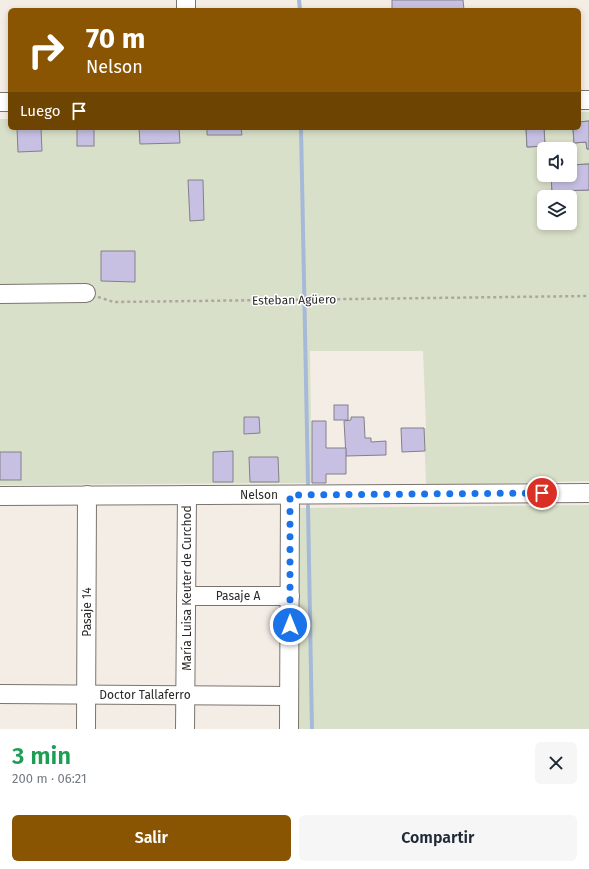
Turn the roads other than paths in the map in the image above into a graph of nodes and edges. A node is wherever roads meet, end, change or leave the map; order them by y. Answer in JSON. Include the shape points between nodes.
{"nodes":[{"id":1,"x":86,"y":293,"type":"road end"},
{"id":2,"x":0,"y":294,"type":"edge"},
{"id":3,"x":589,"y":493,"type":"edge"},
{"id":4,"x":87,"y":495,"type":"junction"},
{"id":5,"x":187,"y":495,"type":"junction"},
{"id":6,"x":290,"y":495,"type":"junction"},
{"id":7,"x":0,"y":496,"type":"edge"},
{"id":8,"x":186,"y":596,"type":"junction"},
{"id":9,"x":290,"y":596,"type":"junction"},
{"id":10,"x":0,"y":694,"type":"edge"},
{"id":11,"x":86,"y":695,"type":"junction"},
{"id":12,"x":186,"y":695,"type":"junction"},
{"id":13,"x":289,"y":696,"type":"junction"},
{"id":14,"x":86,"y":729,"type":"edge"},
{"id":15,"x":185,"y":729,"type":"edge"},
{"id":16,"x":289,"y":729,"type":"edge"}],
"edges":[{"from":1,"to":2,"type":"street"},
{"from":3,"to":6,"type":"street","name":"Nelson"},
{"from":4,"to":5,"type":"street","name":"Nelson"},
{"from":4,"to":7,"type":"street","name":"Nelson"},
{"from":4,"to":11,"type":"street","name":"Pasaje 14"},
{"from":5,"to":6,"type":"street","name":"Nelson"},
{"from":5,"to":8,"type":"street","name":"María Luisa Keuter de Curchod"},
{"from":6,"to":9,"type":"street"},
{"from":8,"to":9,"type":"street","name":"Pasaje A"},
{"from":8,"to":12,"type":"street","name":"María Luisa Keuter de Curchod"},
{"from":9,"to":13,"type":"street"},
{"from":10,"to":11,"type":"street","name":"Doctor Tallaferro"},
{"from":11,"to":12,"type":"street","name":"Doctor Tallaferro"},
{"from":11,"to":14,"type":"street","name":"Pasaje 14"},
{"from":12,"to":13,"type":"street","name":"Doctor Tallaferro"},
{"from":12,"to":15,"type":"street","name":"María Luisa Keuter de Curchod"},
{"from":13,"to":16,"type":"street"}]}
